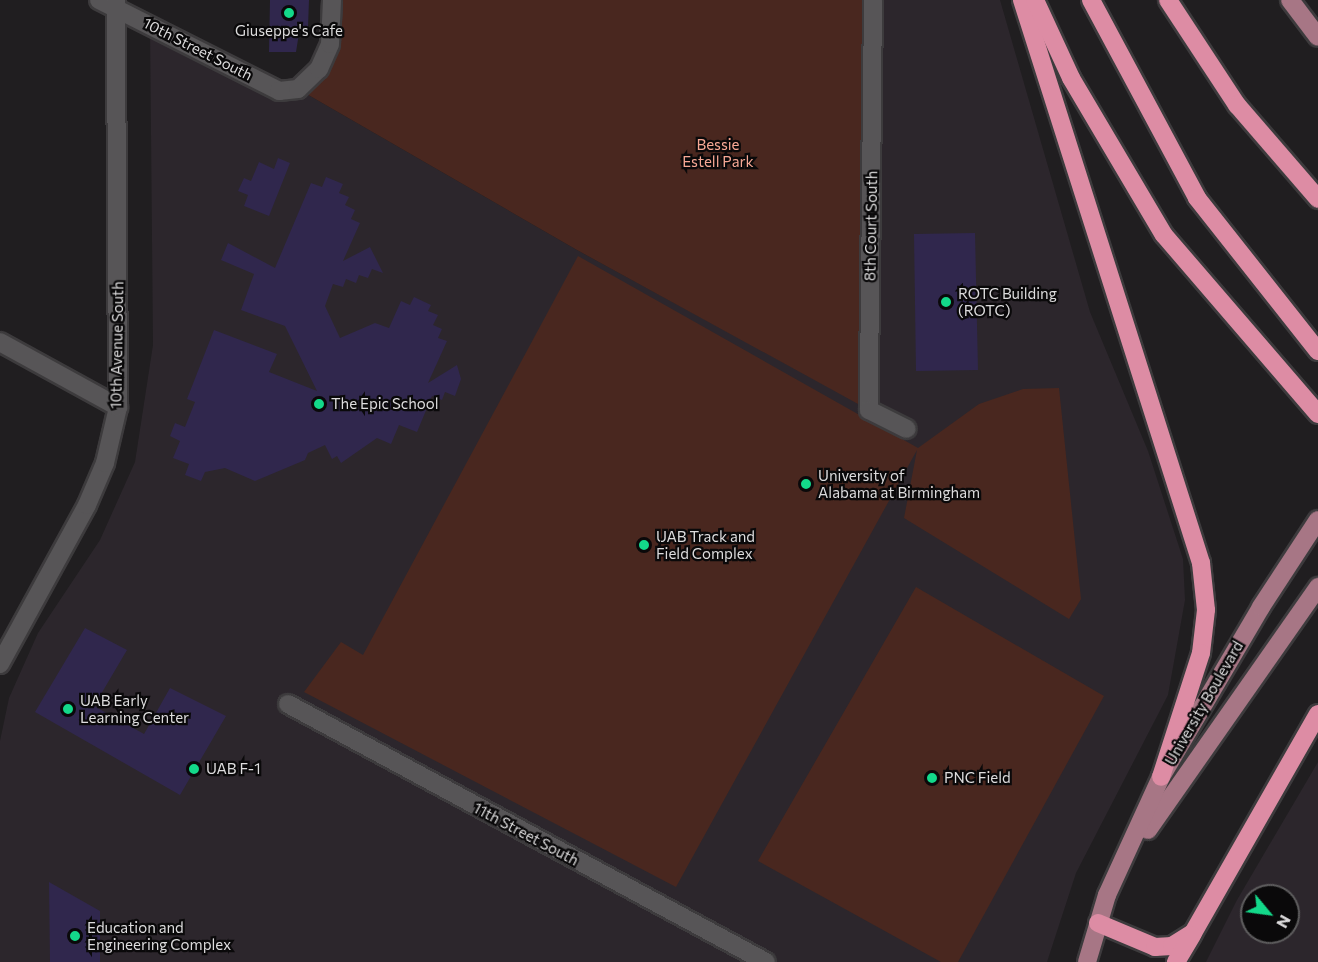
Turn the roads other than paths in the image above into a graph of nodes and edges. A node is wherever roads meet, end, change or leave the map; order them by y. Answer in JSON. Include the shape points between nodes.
{"nodes":[{"id":1,"x":99,"y":0,"type":"edge"},
{"id":2,"x":332,"y":0,"type":"edge"},
{"id":3,"x":873,"y":0,"type":"edge"},
{"id":4,"x":1027,"y":0,"type":"edge"},
{"id":5,"x":1091,"y":0,"type":"edge"},
{"id":6,"x":1168,"y":0,"type":"edge"},
{"id":7,"x":1290,"y":0,"type":"edge"},
{"id":8,"x":116,"y":4,"type":"edge"},
{"id":9,"x":1318,"y":37,"type":"edge"},
{"id":10,"x":1317,"y":199,"type":"edge"},
{"id":11,"x":0,"y":342,"type":"edge"},
{"id":12,"x":1318,"y":351,"type":"edge"},
{"id":13,"x":118,"y":407,"type":"junction"},
{"id":14,"x":1318,"y":414,"type":"edge"},
{"id":15,"x":907,"y":429,"type":"dead end"},
{"id":16,"x":1318,"y":520,"type":"edge"},
{"id":17,"x":1318,"y":587,"type":"edge"},
{"id":18,"x":0,"y":664,"type":"edge"},
{"id":19,"x":288,"y":704,"type":"dead end"},
{"id":20,"x":1318,"y":714,"type":"edge"},
{"id":21,"x":1161,"y":777,"type":"junction"},
{"id":22,"x":1107,"y":895,"type":"junction"},
{"id":23,"x":1098,"y":923,"type":"junction"},
{"id":24,"x":1193,"y":933,"type":"junction"},
{"id":25,"x":766,"y":962,"type":"edge"},
{"id":26,"x":1087,"y":962,"type":"edge"},
{"id":27,"x":1176,"y":962,"type":"edge"}],
"edges":[{"from":1,"to":8,"type":"street","name":"10th Street South"},
{"from":2,"to":8,"type":"street","name":"10th Street South","via":[[326,57],[298,89],[279,91]]},
{"from":3,"to":15,"type":"street","name":"8th Court South","via":[[869,410]]},
{"from":4,"to":14,"type":"highway","via":[[1164,235]]},
{"from":4,"to":21,"type":"highway","via":[[1201,563],[1206,610],[1201,653]]},
{"from":5,"to":12,"type":"highway","via":[[1197,198]]},
{"from":6,"to":10,"type":"highway","via":[[1237,105]]},
{"from":7,"to":9,"type":"main road"},
{"from":8,"to":13,"type":"street","name":"10th Avenue South"},
{"from":11,"to":13,"type":"street"},
{"from":13,"to":18,"type":"street","name":"10th Avenue South","via":[[105,463],[87,505]]},
{"from":16,"to":21,"type":"main road","name":"University Boulevard","via":[[1261,607]]},
{"from":17,"to":22,"type":"main road","name":"University Boulevard","via":[[1164,804]]},
{"from":19,"to":25,"type":"street","name":"11th Street South"},
{"from":20,"to":24,"type":"highway"},
{"from":21,"to":22,"type":"main road","name":"University Boulevard"},
{"from":22,"to":23,"type":"main road","name":"University Boulevard"},
{"from":23,"to":24,"type":"highway","via":[[1155,947],[1172,946]]},
{"from":23,"to":26,"type":"main road","name":"University Boulevard"},
{"from":24,"to":27,"type":"highway"}]}
